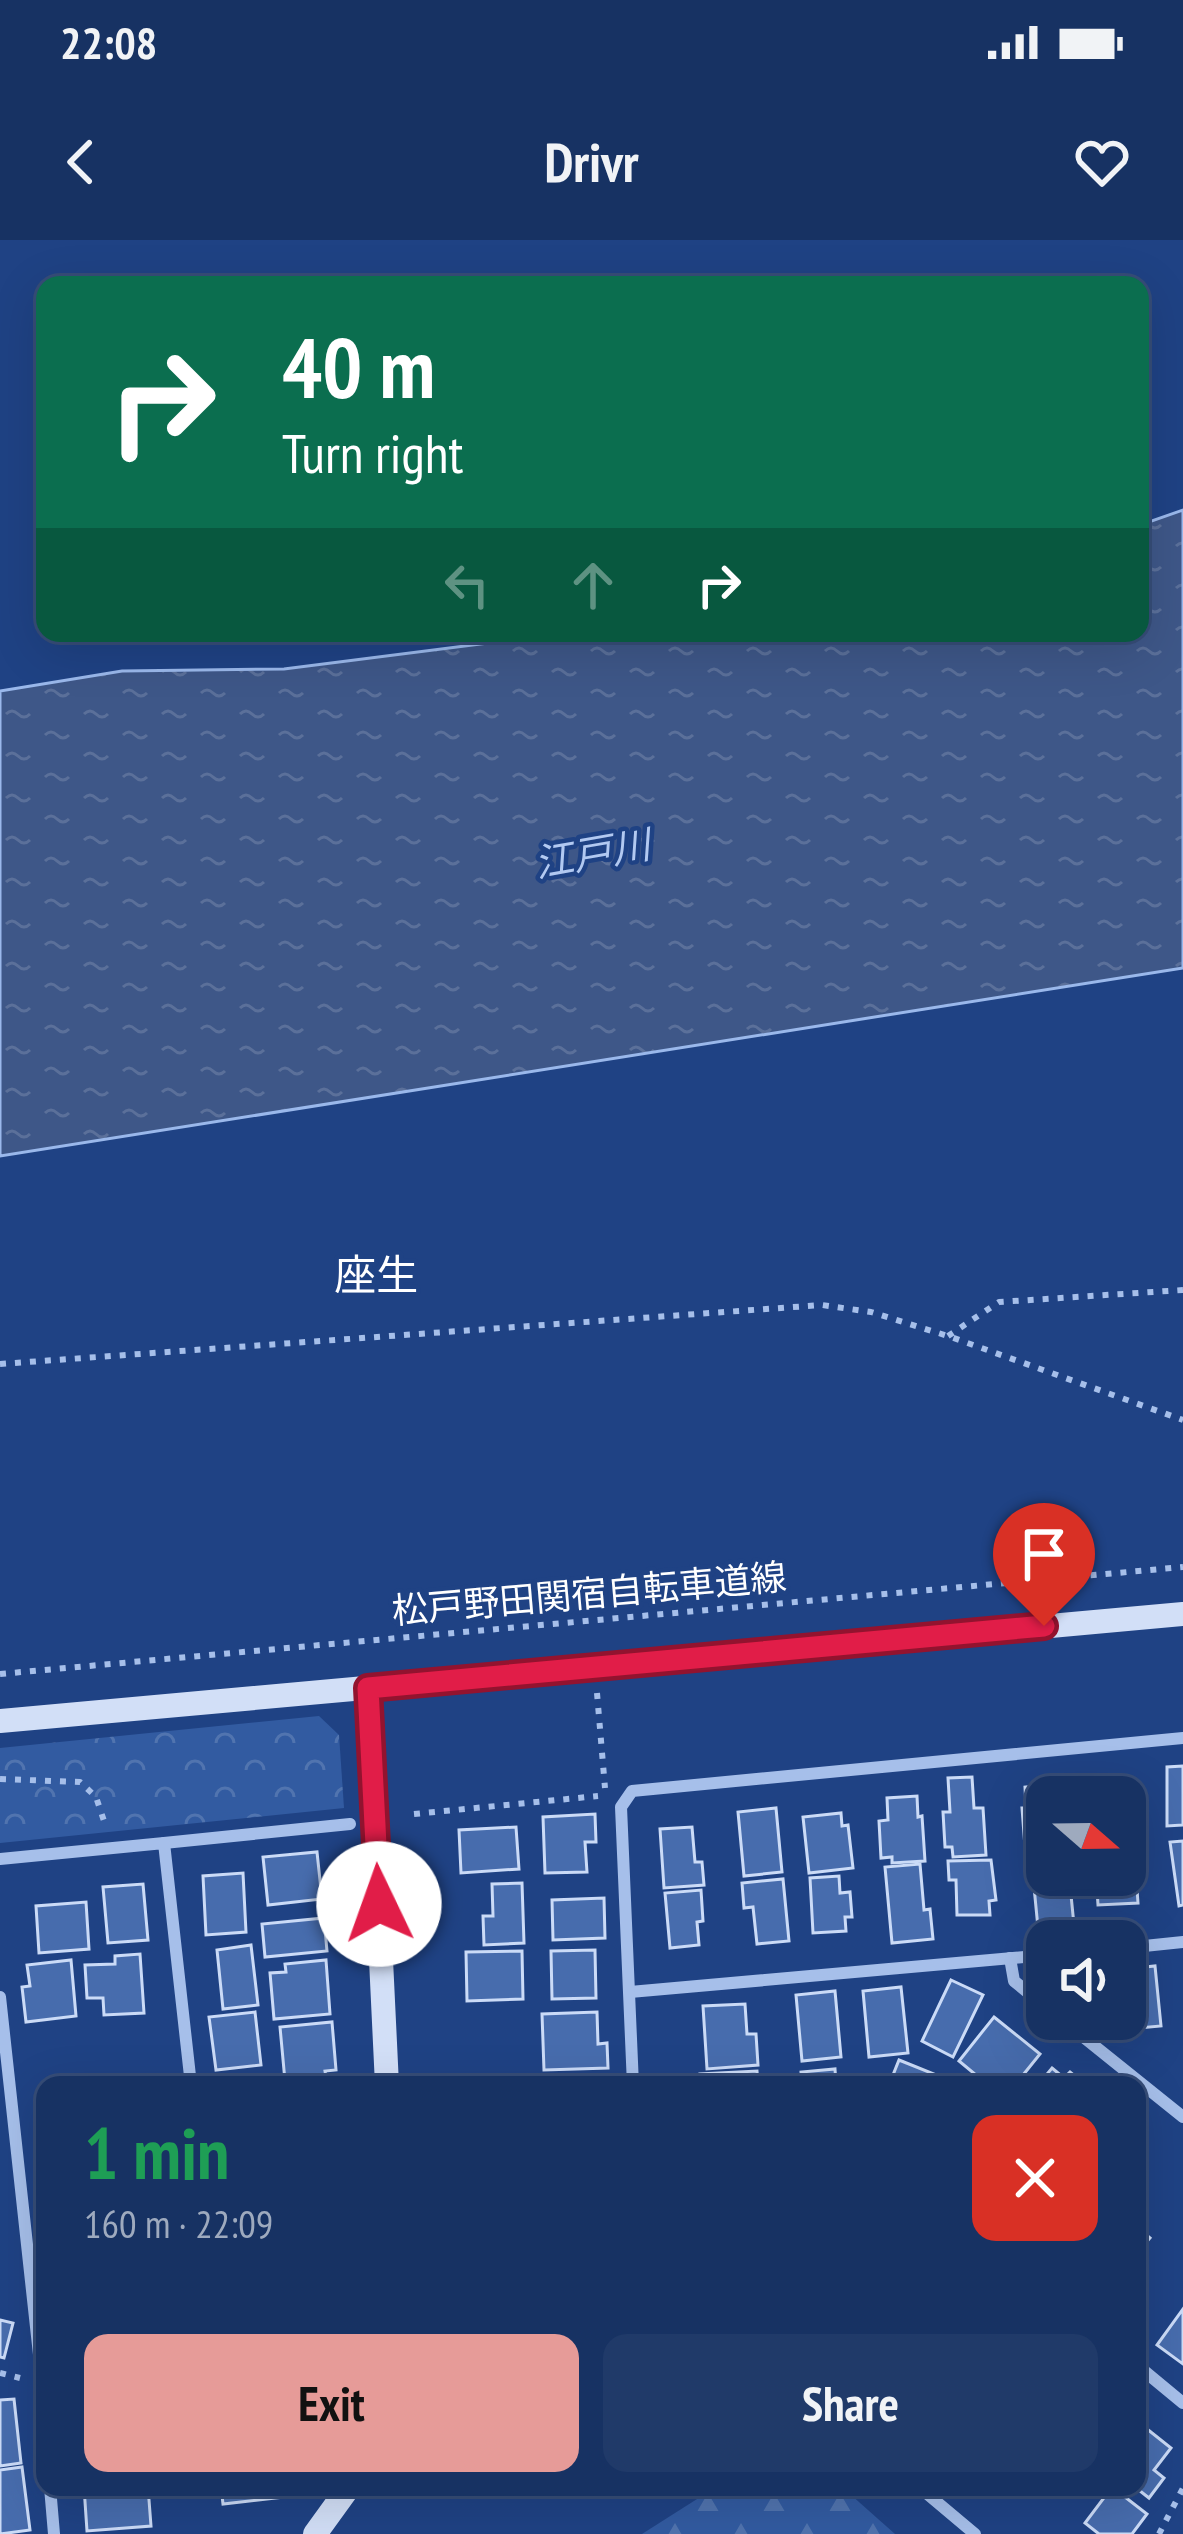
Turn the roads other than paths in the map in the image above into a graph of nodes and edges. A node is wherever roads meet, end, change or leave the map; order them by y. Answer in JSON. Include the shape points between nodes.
{"nodes":[{"id":1,"x":1183,"y":1614,"type":"edge"},
{"id":2,"x":368,"y":1688,"type":"junction"},
{"id":3,"x":0,"y":1721,"type":"edge"},
{"id":4,"x":1183,"y":1738,"type":"edge"},
{"id":5,"x":350,"y":1824,"type":"dead end"},
{"id":6,"x":164,"y":1843,"type":"junction"},
{"id":7,"x":0,"y":1859,"type":"edge"},
{"id":8,"x":1183,"y":1942,"type":"edge"},
{"id":9,"x":1146,"y":1946,"type":"edge"},
{"id":10,"x":1026,"y":1957,"type":"edge"},
{"id":11,"x":1010,"y":1958,"type":"junction"},
{"id":12,"x":1026,"y":1991,"type":"edge"},
{"id":13,"x":630,"y":1992,"type":"junction"},
{"id":14,"x":0,"y":1997,"type":"edge"},
{"id":15,"x":1087,"y":2040,"type":"edge"},
{"id":16,"x":190,"y":2076,"type":"edge"},
{"id":17,"x":387,"y":2076,"type":"edge"},
{"id":18,"x":633,"y":2076,"type":"edge"},
{"id":19,"x":1132,"y":2076,"type":"edge"},
{"id":20,"x":1146,"y":2087,"type":"edge"},
{"id":21,"x":1183,"y":2117,"type":"edge"},
{"id":22,"x":36,"y":2319,"type":"edge"},
{"id":23,"x":1146,"y":2372,"type":"edge"},
{"id":24,"x":1183,"y":2402,"type":"edge"},
{"id":25,"x":51,"y":2496,"type":"edge"},
{"id":26,"x":342,"y":2496,"type":"edge"},
{"id":27,"x":930,"y":2496,"type":"edge"},
{"id":28,"x":54,"y":2534,"type":"edge"},
{"id":29,"x":315,"y":2534,"type":"edge"},
{"id":30,"x":975,"y":2534,"type":"edge"}],
"edges":[{"from":1,"to":2,"type":"street"},
{"from":2,"to":3,"type":"street"},
{"from":2,"to":17,"type":"street"},
{"from":4,"to":13,"type":"street","via":[[632,1791],[621,1807]]},
{"from":5,"to":6,"type":"street"},
{"from":6,"to":7,"type":"street"},
{"from":6,"to":16,"type":"street"},
{"from":8,"to":9,"type":"street"},
{"from":10,"to":11,"type":"street"},
{"from":11,"to":12,"type":"street","via":[[1014,1982]]},
{"from":11,"to":13,"type":"street"},
{"from":13,"to":18,"type":"street"},
{"from":14,"to":22,"type":"street"},
{"from":15,"to":19,"type":"street"},
{"from":20,"to":21,"type":"street"},
{"from":23,"to":24,"type":"street"},
{"from":25,"to":28,"type":"street"},
{"from":26,"to":29,"type":"street"},
{"from":27,"to":30,"type":"street"}]}
